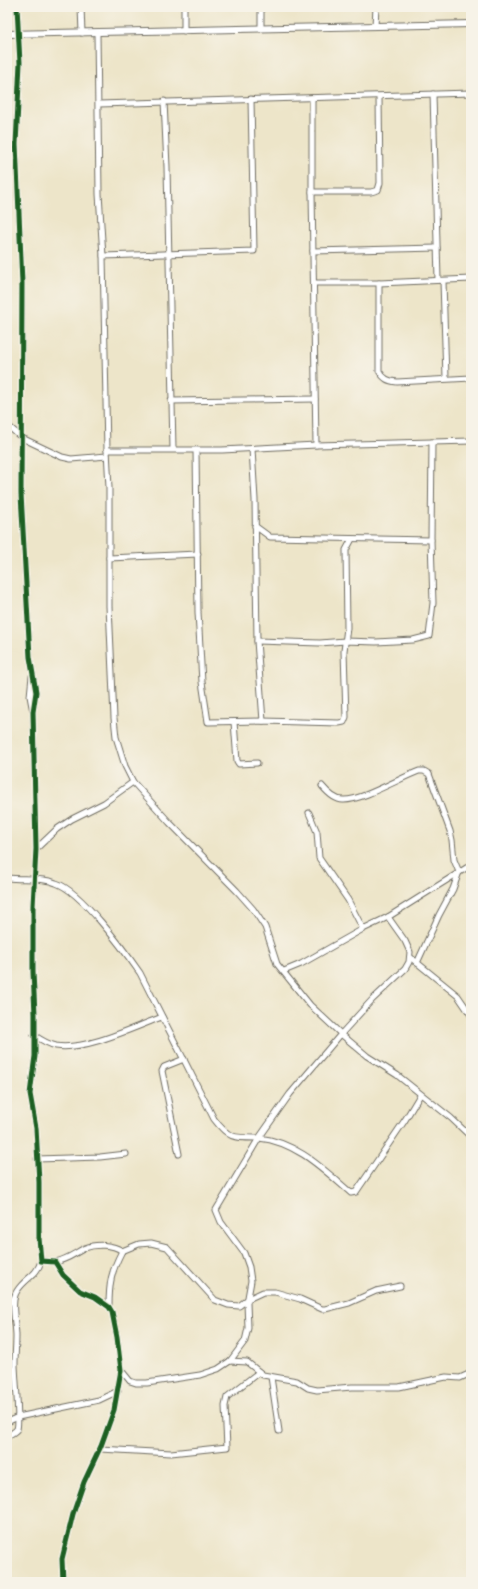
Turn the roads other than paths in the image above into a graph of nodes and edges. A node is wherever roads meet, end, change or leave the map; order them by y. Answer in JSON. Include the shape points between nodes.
{"nodes":[{"id":1,"x":17,"y":7,"type":"edge"},
{"id":2,"x":81,"y":7,"type":"edge"},
{"id":3,"x":184,"y":7,"type":"edge"},
{"id":4,"x":261,"y":7,"type":"edge"},
{"id":5,"x":376,"y":7,"type":"edge"},
{"id":6,"x":471,"y":24,"type":"edge"},
{"id":7,"x":375,"y":26,"type":"junction"},
{"id":8,"x":261,"y":29,"type":"junction"},
{"id":9,"x":184,"y":31,"type":"junction"},
{"id":10,"x":82,"y":33,"type":"junction"},
{"id":11,"x":97,"y":33,"type":"junction"},
{"id":12,"x":7,"y":34,"type":"edge"},
{"id":13,"x":17,"y":34,"type":"junction"},
{"id":14,"x":471,"y":93,"type":"edge"},
{"id":15,"x":433,"y":94,"type":"junction"},
{"id":16,"x":379,"y":97,"type":"junction"},
{"id":17,"x":312,"y":98,"type":"junction"},
{"id":18,"x":252,"y":99,"type":"junction"},
{"id":19,"x":164,"y":101,"type":"junction"},
{"id":20,"x":99,"y":104,"type":"junction"},
{"id":21,"x":312,"y":192,"type":"junction"},
{"id":22,"x":437,"y":248,"type":"junction"},
{"id":23,"x":313,"y":251,"type":"junction"},
{"id":24,"x":168,"y":254,"type":"junction"},
{"id":25,"x":103,"y":256,"type":"junction"},
{"id":26,"x":471,"y":279,"type":"edge"},
{"id":27,"x":440,"y":280,"type":"junction"},
{"id":28,"x":314,"y":283,"type":"junction"},
{"id":29,"x":379,"y":284,"type":"junction"},
{"id":30,"x":446,"y":378,"type":"junction"},
{"id":31,"x":471,"y":378,"type":"edge"},
{"id":32,"x":315,"y":399,"type":"junction"},
{"id":33,"x":172,"y":401,"type":"junction"},
{"id":34,"x":7,"y":425,"type":"edge"},
{"id":35,"x":22,"y":438,"type":"junction"},
{"id":36,"x":471,"y":441,"type":"edge"},
{"id":37,"x":432,"y":442,"type":"junction"},
{"id":38,"x":316,"y":444,"type":"junction"},
{"id":39,"x":252,"y":448,"type":"junction"},
{"id":40,"x":172,"y":449,"type":"junction"},
{"id":41,"x":196,"y":450,"type":"junction"},
{"id":42,"x":107,"y":453,"type":"junction"},
{"id":43,"x":255,"y":526,"type":"junction"},
{"id":44,"x":338,"y":538,"type":"junction"},
{"id":45,"x":352,"y":539,"type":"junction"},
{"id":46,"x":431,"y":540,"type":"junction"},
{"id":47,"x":346,"y":550,"type":"junction"},
{"id":48,"x":198,"y":554,"type":"junction"},
{"id":49,"x":109,"y":558,"type":"junction"},
{"id":50,"x":257,"y":641,"type":"junction"},
{"id":51,"x":345,"y":641,"type":"junction"},
{"id":52,"x":263,"y":721,"type":"junction"},
{"id":53,"x":234,"y":722,"type":"junction"},
{"id":54,"x":257,"y":763,"type":"dead end"},
{"id":55,"x":133,"y":782,"type":"junction"},
{"id":56,"x":322,"y":786,"type":"dead end"},
{"id":57,"x":309,"y":813,"type":"dead end"},
{"id":58,"x":36,"y":849,"type":"junction"},
{"id":59,"x":471,"y":865,"type":"edge"},
{"id":60,"x":459,"y":872,"type":"junction"},
{"id":61,"x":7,"y":878,"type":"edge"},
{"id":62,"x":34,"y":880,"type":"junction"},
{"id":63,"x":388,"y":918,"type":"junction"},
{"id":64,"x":363,"y":929,"type":"junction"},
{"id":65,"x":410,"y":957,"type":"junction"},
{"id":66,"x":417,"y":963,"type":"junction"},
{"id":67,"x":284,"y":971,"type":"junction"},
{"id":68,"x":471,"y":1015,"type":"edge"},
{"id":69,"x":162,"y":1017,"type":"junction"},
{"id":70,"x":341,"y":1034,"type":"junction"},
{"id":71,"x":34,"y":1035,"type":"junction"},
{"id":72,"x":184,"y":1059,"type":"junction"},
{"id":73,"x":420,"y":1095,"type":"junction"},
{"id":74,"x":471,"y":1137,"type":"edge"},
{"id":75,"x":259,"y":1138,"type":"junction"},
{"id":76,"x":126,"y":1154,"type":"dead end"},
{"id":77,"x":179,"y":1154,"type":"dead end"},
{"id":78,"x":37,"y":1159,"type":"junction"},
{"id":79,"x":122,"y":1250,"type":"junction"},
{"id":80,"x":41,"y":1261,"type":"junction"},
{"id":81,"x":55,"y":1262,"type":"junction"},
{"id":82,"x":400,"y":1286,"type":"dead end"},
{"id":83,"x":14,"y":1298,"type":"junction"},
{"id":84,"x":248,"y":1299,"type":"junction"},
{"id":85,"x":7,"y":1305,"type":"edge"},
{"id":86,"x":109,"y":1307,"type":"junction"},
{"id":87,"x":230,"y":1361,"type":"junction"},
{"id":88,"x":121,"y":1370,"type":"junction"},
{"id":89,"x":259,"y":1372,"type":"junction"},
{"id":90,"x":471,"y":1373,"type":"edge"},
{"id":91,"x":271,"y":1377,"type":"junction"},
{"id":92,"x":118,"y":1391,"type":"junction"},
{"id":93,"x":18,"y":1417,"type":"junction"},
{"id":94,"x":7,"y":1422,"type":"edge"},
{"id":95,"x":279,"y":1431,"type":"dead end"},
{"id":96,"x":7,"y":1436,"type":"edge"},
{"id":97,"x":100,"y":1449,"type":"junction"},
{"id":98,"x":63,"y":1582,"type":"edge"}],
"edges":[{"from":1,"to":13,"type":"street"},
{"from":2,"to":10,"type":"street"},
{"from":3,"to":9,"type":"street"},
{"from":4,"to":8,"type":"street"},
{"from":5,"to":7,"type":"street"},
{"from":6,"to":7,"type":"street"},
{"from":7,"to":8,"type":"street"},
{"from":8,"to":9,"type":"street"},
{"from":9,"to":11,"type":"street"},
{"from":10,"to":11,"type":"street"},
{"from":10,"to":13,"type":"street"},
{"from":11,"to":20,"type":"street"},
{"from":12,"to":13,"type":"street"},
{"from":13,"to":35,"type":"street","via":[[20,63],[16,144],[22,283]]},
{"from":14,"to":15,"type":"street"},
{"from":15,"to":16,"type":"street"},
{"from":15,"to":22,"type":"street"},
{"from":16,"to":17,"type":"street"},
{"from":16,"to":21,"type":"street","via":[[378,190]]},
{"from":17,"to":18,"type":"street"},
{"from":17,"to":21,"type":"street"},
{"from":18,"to":19,"type":"street"},
{"from":18,"to":24,"type":"street","via":[[254,251]]},
{"from":19,"to":20,"type":"street"},
{"from":19,"to":24,"type":"street"},
{"from":20,"to":25,"type":"street"},
{"from":21,"to":23,"type":"street"},
{"from":22,"to":23,"type":"street"},
{"from":22,"to":27,"type":"street"},
{"from":23,"to":28,"type":"street"},
{"from":24,"to":25,"type":"street"},
{"from":24,"to":33,"type":"street"},
{"from":25,"to":42,"type":"street"},
{"from":26,"to":27,"type":"street"},
{"from":27,"to":29,"type":"street"},
{"from":27,"to":30,"type":"street"},
{"from":28,"to":29,"type":"street"},
{"from":28,"to":32,"type":"street"},
{"from":29,"to":30,"type":"street","via":[[379,371],[383,378],[397,382]]},
{"from":30,"to":31,"type":"street"},
{"from":32,"to":33,"type":"street"},
{"from":32,"to":38,"type":"street"},
{"from":33,"to":40,"type":"street"},
{"from":34,"to":35,"type":"street"},
{"from":35,"to":42,"type":"street","via":[[71,459]]},
{"from":35,"to":58,"type":"street","via":[[21,494],[32,673],[36,692],[33,712]]},
{"from":36,"to":37,"type":"street"},
{"from":37,"to":38,"type":"street"},
{"from":37,"to":46,"type":"street"},
{"from":38,"to":39,"type":"street"},
{"from":39,"to":41,"type":"street"},
{"from":39,"to":43,"type":"street"},
{"from":40,"to":41,"type":"street"},
{"from":40,"to":42,"type":"street"},
{"from":41,"to":48,"type":"street"},
{"from":42,"to":49,"type":"street"},
{"from":43,"to":44,"type":"street","via":[[270,537]]},
{"from":43,"to":50,"type":"street"},
{"from":44,"to":45,"type":"street"},
{"from":44,"to":47,"type":"street"},
{"from":45,"to":46,"type":"street"},
{"from":45,"to":47,"type":"street"},
{"from":46,"to":51,"type":"street","via":[[433,603],[430,636],[397,641]]},
{"from":47,"to":51,"type":"street"},
{"from":48,"to":49,"type":"street"},
{"from":48,"to":53,"type":"street","via":[[198,612],[207,720]]},
{"from":49,"to":55,"type":"street","via":[[116,737]]},
{"from":50,"to":51,"type":"street"},
{"from":50,"to":52,"type":"street"},
{"from":51,"to":52,"type":"street","via":[[344,722]]},
{"from":52,"to":53,"type":"street"},
{"from":53,"to":54,"type":"street","via":[[237,761],[239,764]]},
{"from":55,"to":58,"type":"street","via":[[104,803],[72,818]]},
{"from":55,"to":67,"type":"street","via":[[253,910],[265,927],[277,964]]},
{"from":56,"to":60,"type":"street","via":[[333,797],[341,800],[354,799],[419,771],[429,774],[450,831],[454,860]]},
{"from":57,"to":64,"type":"street","via":[[317,832],[319,858],[348,900]]},
{"from":58,"to":62,"type":"street"},
{"from":59,"to":60,"type":"street"},
{"from":60,"to":63,"type":"street"},
{"from":60,"to":66,"type":"street"},
{"from":61,"to":62,"type":"street"},
{"from":62,"to":69,"type":"street","via":[[55,882],[77,896],[126,952],[140,972]]},
{"from":62,"to":71,"type":"street"},
{"from":63,"to":64,"type":"street"},
{"from":63,"to":65,"type":"street","via":[[405,941]]},
{"from":64,"to":67,"type":"street"},
{"from":65,"to":66,"type":"street"},
{"from":65,"to":70,"type":"street","via":[[405,969]]},
{"from":66,"to":68,"type":"street","via":[[458,996]]},
{"from":67,"to":70,"type":"street","via":[[310,1005]]},
{"from":69,"to":71,"type":"street","via":[[94,1042],[54,1045]]},
{"from":69,"to":72,"type":"street"},
{"from":70,"to":73,"type":"street"},
{"from":70,"to":75,"type":"street","via":[[290,1094]]},
{"from":71,"to":78,"type":"street","via":[[35,1056],[30,1094],[36,1128]]},
{"from":72,"to":75,"type":"street","via":[[202,1098],[223,1131],[232,1137]]},
{"from":72,"to":77,"type":"street","via":[[164,1067],[162,1071]]},
{"from":73,"to":74,"type":"street"},
{"from":73,"to":75,"type":"street","via":[[353,1193],[303,1154],[283,1143]]},
{"from":75,"to":84,"type":"street","via":[[216,1210],[221,1222],[244,1253],[251,1281]]},
{"from":76,"to":78,"type":"street"},
{"from":78,"to":80,"type":"street"},
{"from":79,"to":81,"type":"street","via":[[100,1245],[86,1248],[67,1259]]},
{"from":79,"to":84,"type":"street","via":[[138,1244],[151,1243],[167,1247],[215,1300],[239,1306]]},
{"from":79,"to":86,"type":"street","via":[[113,1269]]},
{"from":80,"to":81,"type":"street"},
{"from":80,"to":83,"type":"street","via":[[39,1269],[24,1281]]},
{"from":81,"to":86,"type":"street","via":[[63,1275],[80,1291]]},
{"from":82,"to":84,"type":"street","via":[[376,1291],[349,1303],[326,1309],[275,1292],[263,1292]]},
{"from":83,"to":85,"type":"street"},
{"from":83,"to":93,"type":"street"},
{"from":84,"to":87,"type":"street","via":[[245,1341]]},
{"from":86,"to":88,"type":"street","via":[[117,1338]]},
{"from":87,"to":88,"type":"street","via":[[212,1372],[147,1383],[130,1381]]},
{"from":87,"to":89,"type":"street","via":[[247,1362]]},
{"from":88,"to":92,"type":"street"},
{"from":89,"to":91,"type":"street"},
{"from":89,"to":97,"type":"street","via":[[227,1397],[224,1406],[226,1447],[171,1454]]},
{"from":90,"to":91,"type":"street","via":[[460,1378],[446,1377],[399,1387],[318,1390],[296,1381]]},
{"from":91,"to":95,"type":"street"},
{"from":92,"to":93,"type":"street","via":[[99,1400]]},
{"from":92,"to":97,"type":"street"},
{"from":93,"to":94,"type":"street"},
{"from":93,"to":96,"type":"street","via":[[15,1432]]},
{"from":97,"to":98,"type":"street","via":[[84,1482],[73,1514],[63,1554]]}]}
